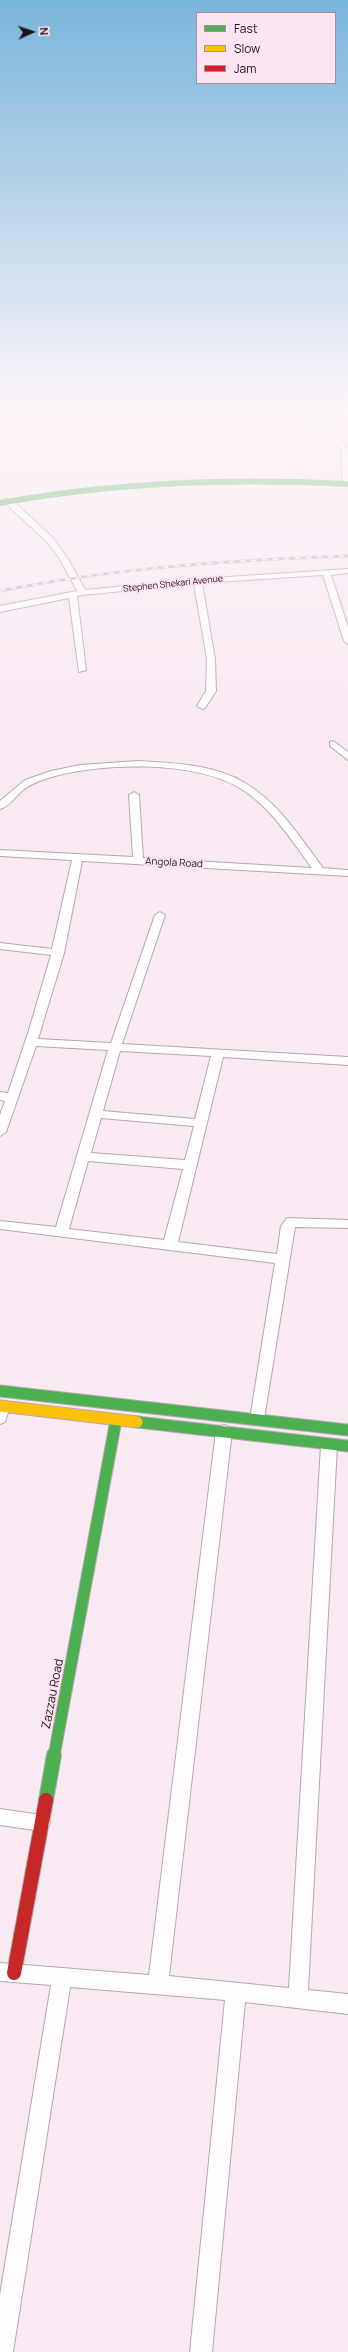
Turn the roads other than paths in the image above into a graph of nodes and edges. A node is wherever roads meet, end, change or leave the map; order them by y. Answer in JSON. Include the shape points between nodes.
{"nodes":[{"id":1,"x":20,"y":515,"type":"edge"},
{"id":2,"x":326,"y":571,"type":"junction"},
{"id":3,"x":348,"y":571,"type":"edge"},
{"id":4,"x":198,"y":581,"type":"junction"},
{"id":5,"x":78,"y":594,"type":"junction"},
{"id":6,"x":0,"y":609,"type":"edge"},
{"id":7,"x":346,"y":628,"type":"edge"},
{"id":8,"x":348,"y":641,"type":"edge"},
{"id":9,"x":82,"y":670,"type":"dead end"},
{"id":10,"x":202,"y":706,"type":"dead end"},
{"id":11,"x":333,"y":744,"type":"dead end"},
{"id":12,"x":348,"y":757,"type":"edge"},
{"id":13,"x":134,"y":795,"type":"dead end"},
{"id":14,"x":0,"y":806,"type":"edge"},
{"id":15,"x":0,"y":853,"type":"edge"},
{"id":16,"x":78,"y":858,"type":"junction"},
{"id":17,"x":138,"y":860,"type":"junction"},
{"id":18,"x":320,"y":871,"type":"junction"},
{"id":19,"x":348,"y":873,"type":"edge"},
{"id":20,"x":160,"y":916,"type":"dead end"},
{"id":21,"x":0,"y":946,"type":"edge"},
{"id":22,"x":58,"y":953,"type":"junction"},
{"id":23,"x":32,"y":1042,"type":"junction"},
{"id":24,"x":117,"y":1047,"type":"junction"},
{"id":25,"x":218,"y":1054,"type":"junction"},
{"id":26,"x":348,"y":1061,"type":"edge"},
{"id":27,"x":0,"y":1096,"type":"edge"},
{"id":28,"x":13,"y":1098,"type":"junction"},
{"id":29,"x":96,"y":1114,"type":"junction"},
{"id":30,"x":201,"y":1123,"type":"junction"},
{"id":31,"x":0,"y":1132,"type":"edge"},
{"id":32,"x":84,"y":1157,"type":"junction"},
{"id":33,"x":190,"y":1165,"type":"junction"},
{"id":34,"x":348,"y":1224,"type":"edge"},
{"id":35,"x":0,"y":1225,"type":"edge"},
{"id":36,"x":62,"y":1233,"type":"junction"},
{"id":37,"x":170,"y":1245,"type":"junction"},
{"id":38,"x":282,"y":1259,"type":"junction"},
{"id":39,"x":0,"y":1392,"type":"edge"},
{"id":40,"x":1,"y":1410,"type":"edge"},
{"id":41,"x":257,"y":1419,"type":"junction"},
{"id":42,"x":116,"y":1420,"type":"junction"},
{"id":43,"x":348,"y":1430,"type":"edge"},
{"id":44,"x":224,"y":1431,"type":"junction"},
{"id":45,"x":329,"y":1445,"type":"junction"},
{"id":46,"x":348,"y":1446,"type":"edge"},
{"id":47,"x":0,"y":1817,"type":"edge"},
{"id":48,"x":41,"y":1822,"type":"junction"},
{"id":49,"x":7,"y":1972,"type":"edge"},
{"id":50,"x":62,"y":1976,"type":"junction"},
{"id":51,"x":158,"y":1984,"type":"junction"},
{"id":52,"x":236,"y":1991,"type":"junction"},
{"id":53,"x":298,"y":1999,"type":"junction"},
{"id":54,"x":348,"y":2004,"type":"edge"},
{"id":55,"x":2,"y":2352,"type":"edge"},
{"id":56,"x":201,"y":2352,"type":"edge"}],
"edges":[{"from":1,"to":5,"type":"street","via":[[50,540],[64,559]]},
{"from":2,"to":3,"type":"street","name":"Stephen Shekari Avenue"},
{"from":2,"to":4,"type":"street","name":"Stephen Shekari Avenue"},
{"from":2,"to":7,"type":"street"},
{"from":4,"to":5,"type":"street","name":"Stephen Shekari Avenue"},
{"from":4,"to":10,"type":"street","via":[[211,659],[211,691]]},
{"from":5,"to":6,"type":"street","name":"Stephen Shekari Avenue"},
{"from":5,"to":9,"type":"street"},
{"from":7,"to":8,"type":"street"},
{"from":11,"to":12,"type":"street"},
{"from":13,"to":17,"type":"street"},
{"from":14,"to":18,"type":"street","via":[[33,780],[96,766],[147,764],[209,773],[241,784],[264,803],[284,824]]},
{"from":15,"to":16,"type":"street","name":"Angola Road"},
{"from":16,"to":17,"type":"street","name":"Angola Road"},
{"from":16,"to":22,"type":"street"},
{"from":17,"to":18,"type":"street","name":"Angola Road"},
{"from":18,"to":19,"type":"street","name":"Angola Road"},
{"from":20,"to":24,"type":"street"},
{"from":21,"to":22,"type":"street"},
{"from":22,"to":23,"type":"street"},
{"from":23,"to":24,"type":"street"},
{"from":23,"to":28,"type":"street"},
{"from":24,"to":25,"type":"street"},
{"from":24,"to":29,"type":"street"},
{"from":25,"to":26,"type":"street"},
{"from":25,"to":30,"type":"street"},
{"from":27,"to":28,"type":"street"},
{"from":28,"to":31,"type":"street"},
{"from":29,"to":30,"type":"street"},
{"from":29,"to":32,"type":"street"},
{"from":30,"to":33,"type":"street"},
{"from":32,"to":33,"type":"street"},
{"from":32,"to":36,"type":"street"},
{"from":33,"to":37,"type":"street"},
{"from":34,"to":38,"type":"street","via":[[292,1221],[288,1226]]},
{"from":35,"to":36,"type":"street"},
{"from":36,"to":37,"type":"street"},
{"from":37,"to":38,"type":"street"},
{"from":38,"to":41,"type":"street"},
{"from":39,"to":41,"type":"street"},
{"from":40,"to":42,"type":"street"},
{"from":41,"to":43,"type":"street"},
{"from":42,"to":44,"type":"street"},
{"from":42,"to":48,"type":"street","name":"Zazzau Road"},
{"from":44,"to":45,"type":"street"},
{"from":44,"to":51,"type":"street"},
{"from":45,"to":46,"type":"street"},
{"from":45,"to":53,"type":"street"},
{"from":47,"to":48,"type":"street"},
{"from":48,"to":49,"type":"street","name":"Zazzau Road"},
{"from":49,"to":50,"type":"street"},
{"from":50,"to":51,"type":"street"},
{"from":50,"to":55,"type":"street"},
{"from":51,"to":52,"type":"street"},
{"from":52,"to":53,"type":"street"},
{"from":52,"to":56,"type":"street"},
{"from":53,"to":54,"type":"street"}]}
